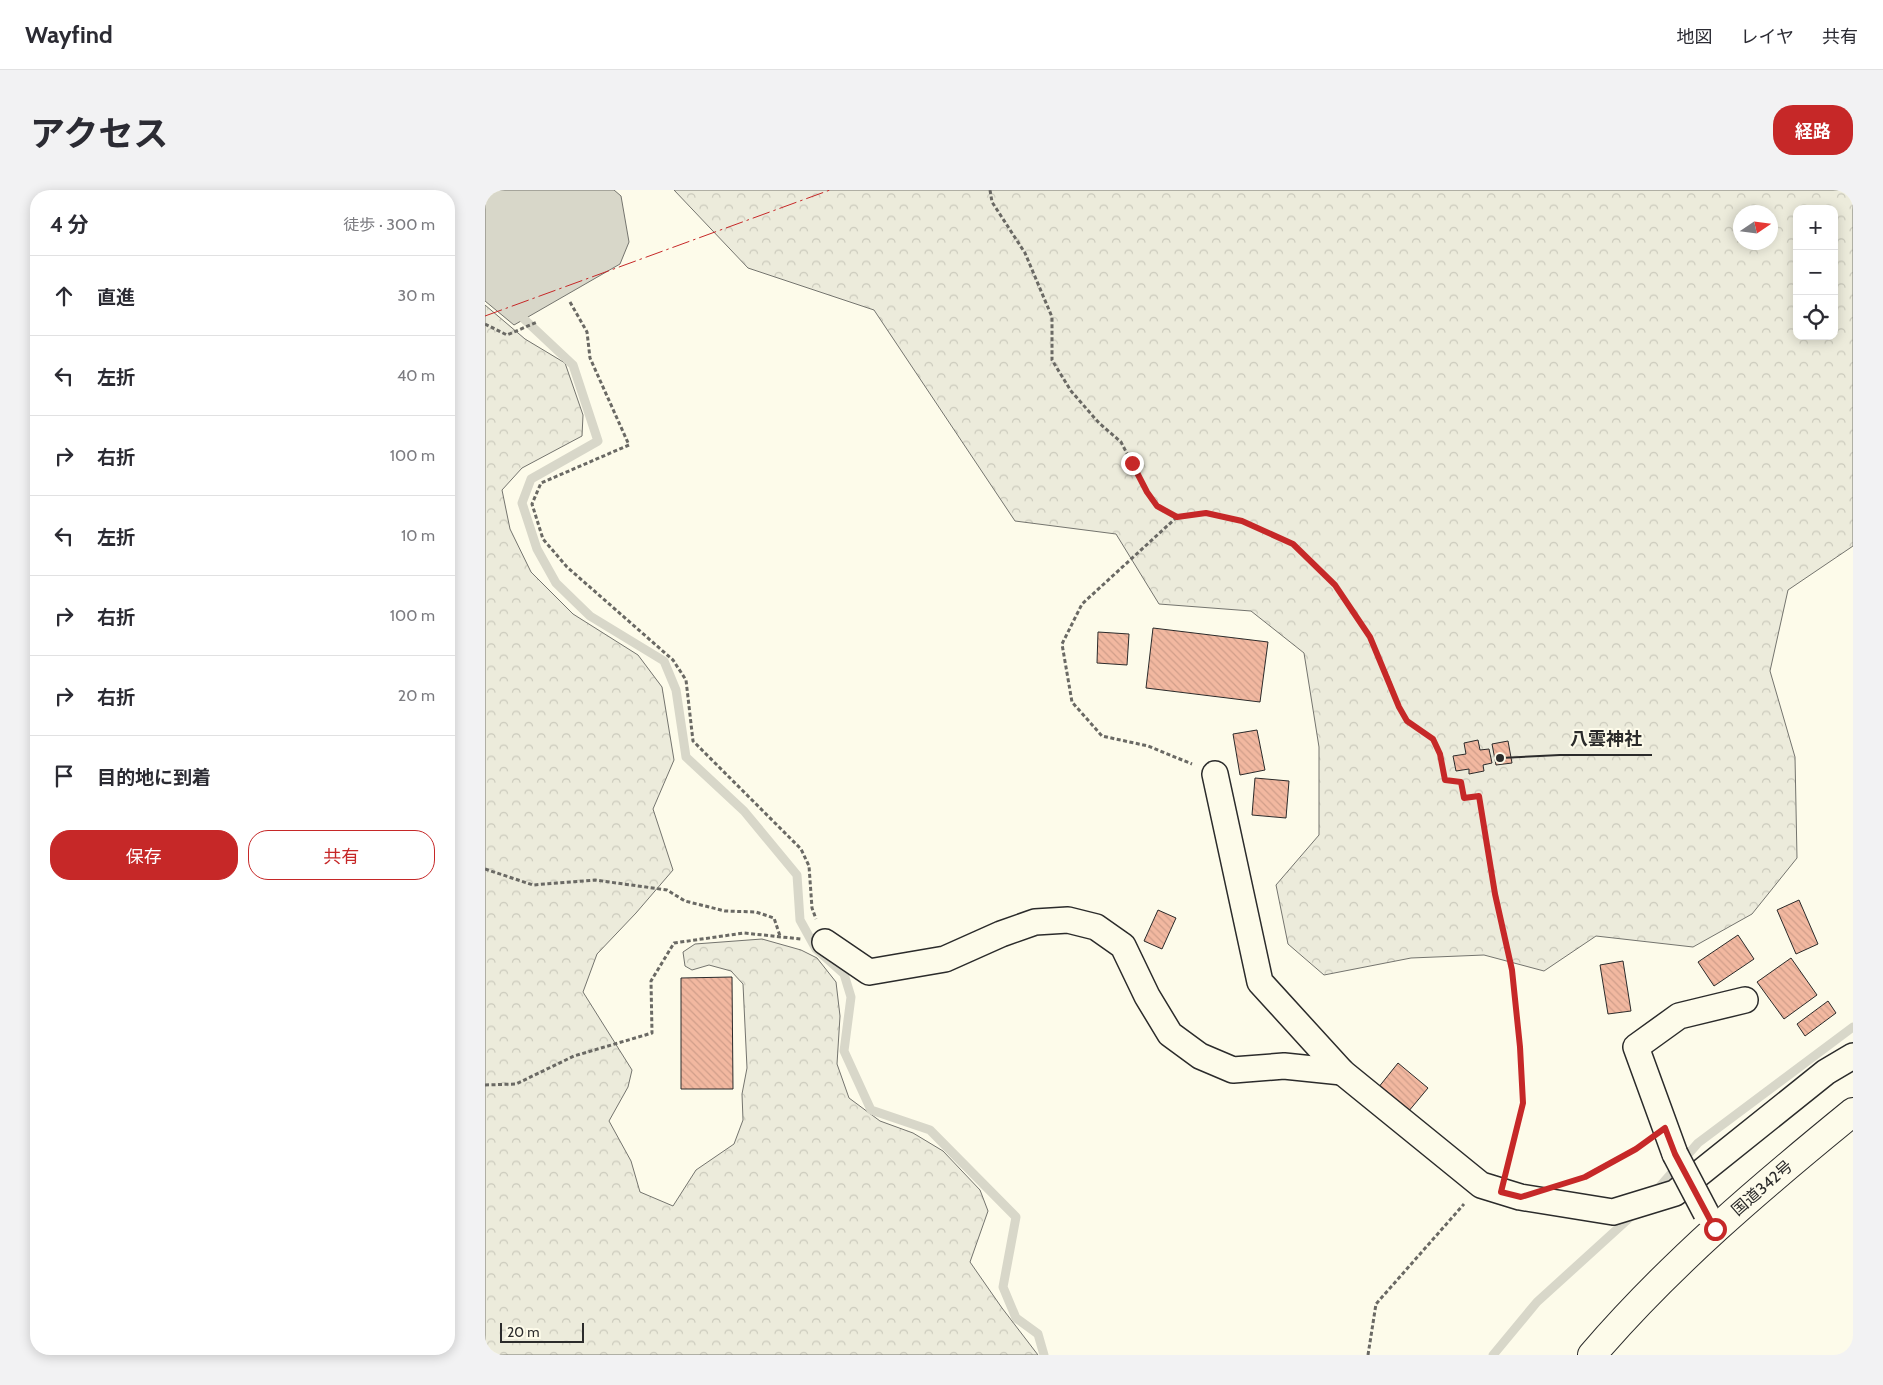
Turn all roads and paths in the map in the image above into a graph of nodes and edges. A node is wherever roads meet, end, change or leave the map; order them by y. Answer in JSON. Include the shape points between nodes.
{"nodes":[{"id":1,"x":990,"y":190,"type":"edge"},
{"id":2,"x":570,"y":302,"type":"dead end"},
{"id":3,"x":537,"y":322,"type":"dead end"},
{"id":4,"x":485,"y":324,"type":"edge"},
{"id":5,"x":1177,"y":517,"type":"junction"},
{"id":6,"x":1215,"y":774,"type":"joint"},
{"id":7,"x":485,"y":869,"type":"edge"},
{"id":8,"x":779,"y":936,"type":"junction"},
{"id":9,"x":825,"y":942,"type":"junction"},
{"id":10,"x":1745,"y":1000,"type":"dead end"},
{"id":11,"x":1853,"y":1056,"type":"edge"},
{"id":12,"x":1342,"y":1072,"type":"junction"},
{"id":13,"x":485,"y":1085,"type":"edge"},
{"id":14,"x":1853,"y":1112,"type":"edge"},
{"id":15,"x":1665,"y":1128,"type":"junction"},
{"id":16,"x":1576,"y":1180,"type":"dead end"},
{"id":17,"x":1491,"y":1188,"type":"junction"},
{"id":18,"x":1711,"y":1221,"type":"junction"},
{"id":19,"x":1368,"y":1355,"type":"edge"},
{"id":20,"x":1592,"y":1355,"type":"edge"}],
"edges":[{"from":1,"to":5,"type":"path","via":[[992,202],[1025,253],[1052,317],[1051,360],[1071,391],[1121,442],[1157,506]]},
{"from":2,"to":9,"type":"path","via":[[587,332],[590,358],[629,445],[541,483],[531,504],[543,539],[567,567],[673,660],[686,680],[693,741],[801,849],[809,866],[812,908]]},
{"from":3,"to":4,"type":"path","via":[[507,335]]},
{"from":5,"to":6,"type":"path","via":[[1083,604],[1062,644],[1072,702],[1101,736],[1148,746]]},
{"from":5,"to":17,"type":"path","via":[[1206,513],[1242,521],[1293,544],[1312,561],[1335,585],[1370,637],[1407,721],[1433,739],[1440,754],[1445,780],[1461,782],[1464,798],[1479,796],[1495,894],[1512,970],[1523,1103]]},
{"from":6,"to":12,"type":"street","via":[[1260,982]]},
{"from":7,"to":8,"type":"path","via":[[533,885],[595,880],[667,890],[685,901],[725,911],[756,912],[774,918]]},
{"from":8,"to":9,"type":"path"},
{"from":8,"to":13,"type":"path","via":[[744,933],[674,943],[651,981],[652,1034],[574,1056],[516,1084]]},
{"from":9,"to":12,"type":"street","via":[[869,972],[945,959],[1035,922],[1068,920],[1096,926],[1123,946],[1170,1034],[1200,1056],[1233,1070],[1284,1066]]},
{"from":10,"to":15,"type":"street","via":[[1679,1016],[1636,1047]]},
{"from":11,"to":17,"type":"street","via":[[1826,1072],[1675,1193],[1613,1212],[1521,1197]]},
{"from":12,"to":17,"type":"street"},
{"from":14,"to":18,"type":"highway","name":"国道342号","via":[[1783,1170]]},
{"from":15,"to":16,"type":"path","via":[[1636,1149]]},
{"from":15,"to":18,"type":"street","bridge":true,"via":[[1675,1154]]},
{"from":17,"to":19,"type":"path","via":[[1376,1304]]},
{"from":18,"to":20,"type":"highway","name":"国道342号"}]}
